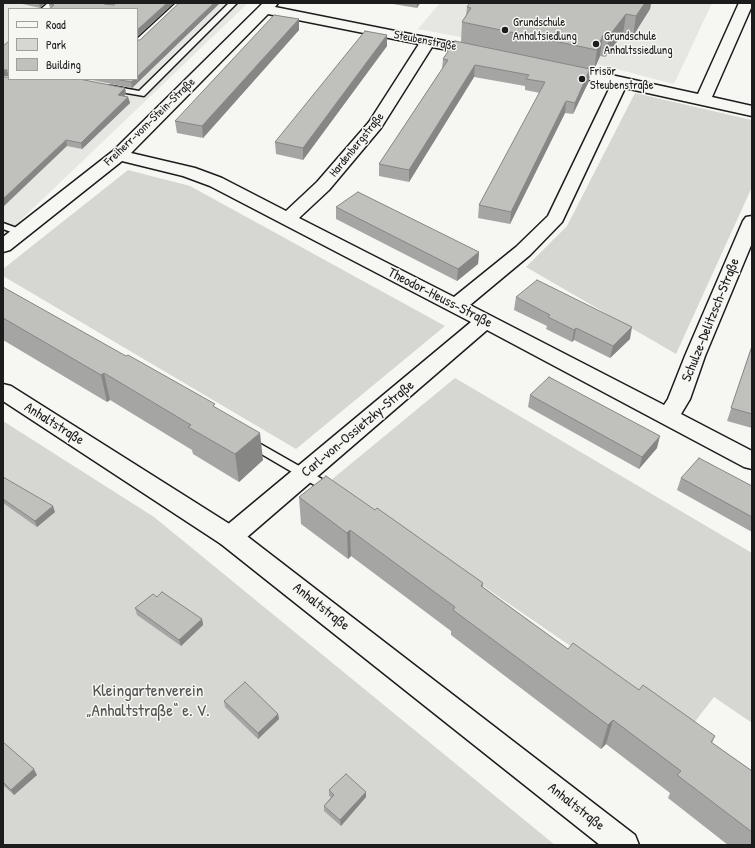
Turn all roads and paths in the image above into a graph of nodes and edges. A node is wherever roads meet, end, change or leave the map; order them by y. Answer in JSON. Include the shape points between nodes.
{"nodes":[{"id":1,"x":180,"y":3,"type":"edge"},
{"id":2,"x":233,"y":3,"type":"edge"},
{"id":3,"x":752,"y":4,"type":"edge"},
{"id":4,"x":268,"y":5,"type":"edge"},
{"id":5,"x":428,"y":41,"type":"junction"},
{"id":6,"x":138,"y":42,"type":"edge"},
{"id":7,"x":490,"y":54,"type":"edge"},
{"id":8,"x":544,"y":66,"type":"edge"},
{"id":9,"x":620,"y":82,"type":"junction"},
{"id":10,"x":106,"y":87,"type":"edge"},
{"id":11,"x":703,"y":100,"type":"junction"},
{"id":12,"x":752,"y":111,"type":"edge"},
{"id":13,"x":119,"y":155,"type":"junction"},
{"id":14,"x":287,"y":219,"type":"junction"},
{"id":15,"x":752,"y":221,"type":"edge"},
{"id":16,"x":3,"y":226,"type":"edge"},
{"id":17,"x":22,"y":233,"type":"junction"},
{"id":18,"x":3,"y":246,"type":"edge"},
{"id":19,"x":456,"y":306,"type":"junction"},
{"id":20,"x":485,"y":321,"type":"junction"},
{"id":21,"x":3,"y":391,"type":"edge"},
{"id":22,"x":667,"y":417,"type":"junction"},
{"id":23,"x":237,"y":435,"type":"edge"},
{"id":24,"x":752,"y":461,"type":"edge"},
{"id":25,"x":305,"y":474,"type":"junction"},
{"id":26,"x":340,"y":496,"type":"edge"},
{"id":27,"x":230,"y":537,"type":"junction"},
{"id":28,"x":624,"y":845,"type":"edge"}],
"edges":[{"from":1,"to":6,"type":"lane"},
{"from":2,"to":10,"type":"lane","via":[[141,94]]},
{"from":3,"to":11,"type":"street","via":[[745,6]]},
{"from":4,"to":5,"type":"street","name":"Steubenstraße"},
{"from":4,"to":13,"type":"street","name":"Freiherr-vom-Stein-Straße"},
{"from":5,"to":7,"type":"street","name":"Steubenstraße"},
{"from":5,"to":14,"type":"street","name":"Hardenbergstraße","via":[[375,125],[323,186]]},
{"from":8,"to":9,"type":"street"},
{"from":9,"to":11,"type":"street"},
{"from":9,"to":19,"type":"street","via":[[556,218],[523,251]]},
{"from":11,"to":12,"type":"street"},
{"from":13,"to":14,"type":"street","name":"Theodor-Heuss-Straße","via":[[189,172]]},
{"from":13,"to":17,"type":"street","name":"Freiherr-vom-Stein-Straße"},
{"from":14,"to":19,"type":"street","name":"Theodor-Heuss-Straße"},
{"from":15,"to":22,"type":"street","name":"Schulze-Delitzsch-Straße","via":[[679,399]]},
{"from":16,"to":17,"type":"lane"},
{"from":17,"to":18,"type":"street","name":"Freiherr-vom-Stein-Straße"},
{"from":19,"to":20,"type":"street","name":"Theodor-Heuss-Straße"},
{"from":20,"to":22,"type":"street","name":"Theodor-Heuss-Straße"},
{"from":20,"to":25,"type":"street","name":"Carl-von-Ossietzky-Straße"},
{"from":21,"to":27,"type":"street","name":"Anhaltstraße"},
{"from":22,"to":24,"type":"street","name":"Theodor-Heuss-Straße"},
{"from":23,"to":25,"type":"lane"},
{"from":25,"to":26,"type":"lane"},
{"from":25,"to":27,"type":"street","name":"Carl-von-Ossietzky-Straße"},
{"from":27,"to":28,"type":"street","name":"Anhaltstraße"}]}
